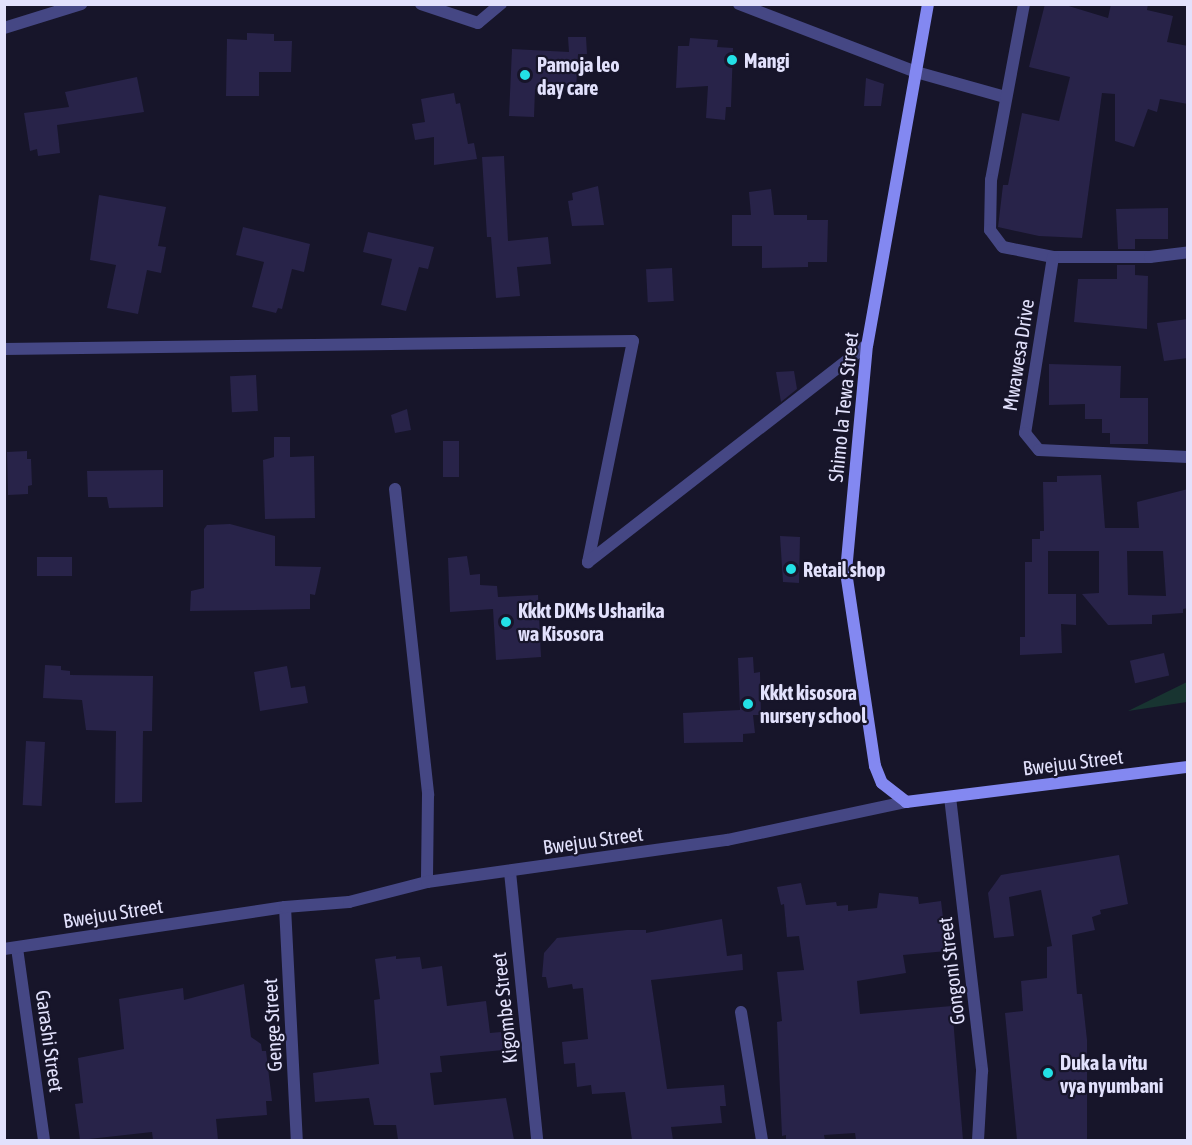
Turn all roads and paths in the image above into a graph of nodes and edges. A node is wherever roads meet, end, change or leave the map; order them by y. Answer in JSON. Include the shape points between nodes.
{"nodes":[{"id":1,"x":81,"y":4,"type":"edge"},
{"id":2,"x":421,"y":4,"type":"edge"},
{"id":3,"x":501,"y":4,"type":"edge"},
{"id":4,"x":739,"y":4,"type":"edge"},
{"id":5,"x":928,"y":4,"type":"edge"},
{"id":6,"x":1024,"y":4,"type":"edge"},
{"id":7,"x":4,"y":28,"type":"edge"},
{"id":8,"x":916,"y":72,"type":"junction"},
{"id":9,"x":1005,"y":97,"type":"junction"},
{"id":10,"x":1188,"y":252,"type":"edge"},
{"id":11,"x":1053,"y":257,"type":"junction"},
{"id":12,"x":867,"y":345,"type":"junction"},
{"id":13,"x":4,"y":349,"type":"edge"},
{"id":14,"x":1188,"y":457,"type":"edge"},
{"id":15,"x":395,"y":489,"type":"dead end"},
{"id":16,"x":1188,"y":767,"type":"edge"},
{"id":17,"x":950,"y":797,"type":"junction"},
{"id":18,"x":906,"y":802,"type":"junction"},
{"id":19,"x":510,"y":872,"type":"junction"},
{"id":20,"x":427,"y":882,"type":"junction"},
{"id":21,"x":285,"y":907,"type":"junction"},
{"id":22,"x":10,"y":949,"type":"edge"},
{"id":23,"x":741,"y":1012,"type":"dead end"},
{"id":24,"x":44,"y":1140,"type":"edge"},
{"id":25,"x":297,"y":1140,"type":"edge"},
{"id":26,"x":537,"y":1140,"type":"edge"},
{"id":27,"x":762,"y":1140,"type":"edge"},
{"id":28,"x":978,"y":1140,"type":"edge"}],
"edges":[{"from":1,"to":7,"type":"street"},
{"from":2,"to":3,"type":"street","via":[[478,23]]},
{"from":4,"to":8,"type":"street"},
{"from":5,"to":8,"type":"street","name":"Shimo la Tewa Street"},
{"from":6,"to":9,"type":"street"},
{"from":8,"to":9,"type":"street"},
{"from":8,"to":12,"type":"street","name":"Shimo la Tewa Street"},
{"from":9,"to":11,"type":"street","via":[[991,180],[990,230],[1003,247]]},
{"from":10,"to":11,"type":"street","via":[[1150,257]]},
{"from":11,"to":14,"type":"street","name":"Mwawesa Drive","via":[[1025,433],[1039,450]]},
{"from":12,"to":13,"type":"street","via":[[588,562],[633,341]]},
{"from":12,"to":18,"type":"street","name":"Shimo la Tewa Street","via":[[846,572],[875,766],[882,783]]},
{"from":15,"to":20,"type":"street","via":[[428,795]]},
{"from":16,"to":17,"type":"street","name":"Bwejuu Street"},
{"from":17,"to":18,"type":"street","name":"Bwejuu Street"},
{"from":17,"to":28,"type":"street","name":"Gongoni Street","via":[[982,1071]]},
{"from":18,"to":19,"type":"street","name":"Bwejuu Street","via":[[727,840]]},
{"from":19,"to":20,"type":"street","name":"Bwejuu Street"},
{"from":19,"to":26,"type":"street","name":"Kigombe Street"},
{"from":20,"to":21,"type":"street","name":"Bwejuu Street","via":[[349,902]]},
{"from":21,"to":22,"type":"street","name":"Bwejuu Street"},
{"from":21,"to":25,"type":"street","name":"Genge Street"},
{"from":22,"to":24,"type":"street","name":"Garashi Street"},
{"from":23,"to":27,"type":"street"}]}
